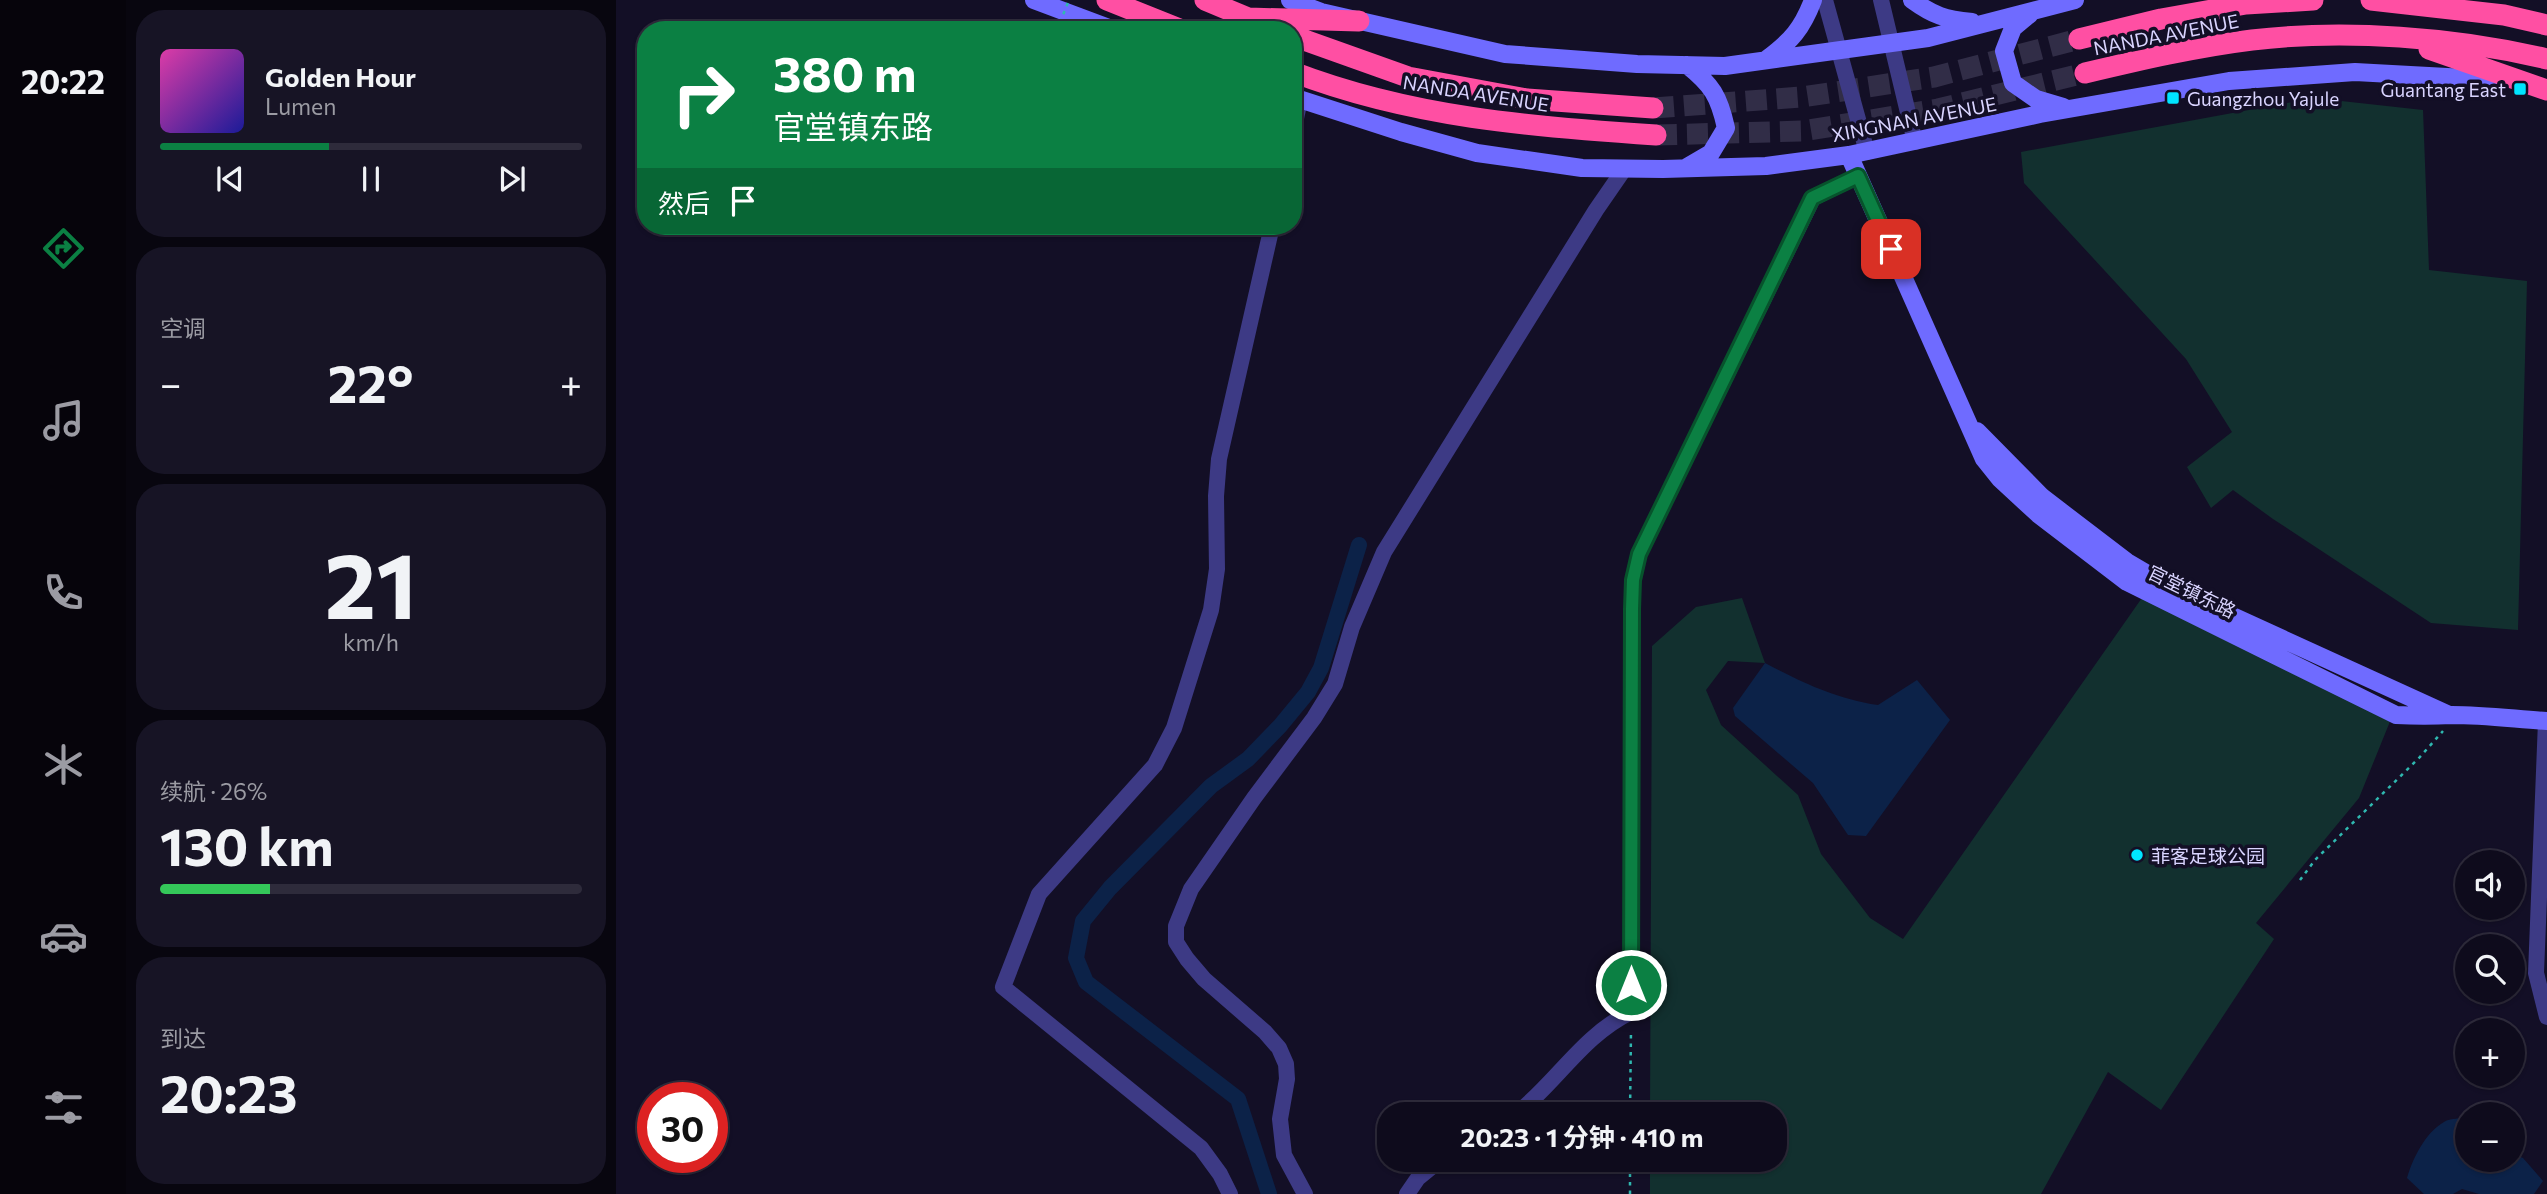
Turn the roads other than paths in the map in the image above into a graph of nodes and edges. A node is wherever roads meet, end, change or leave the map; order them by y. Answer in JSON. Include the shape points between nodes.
{"nodes":[{"id":1,"x":1034,"y":0,"type":"edge"},
{"id":2,"x":1107,"y":0,"type":"edge"},
{"id":3,"x":1205,"y":0,"type":"edge"},
{"id":4,"x":1290,"y":0,"type":"edge"},
{"id":5,"x":1813,"y":0,"type":"edge"},
{"id":6,"x":1825,"y":0,"type":"edge"},
{"id":7,"x":1881,"y":0,"type":"edge"},
{"id":8,"x":1912,"y":0,"type":"edge"},
{"id":9,"x":2075,"y":0,"type":"edge"},
{"id":10,"x":2313,"y":0,"type":"edge"},
{"id":11,"x":2371,"y":0,"type":"edge"},
{"id":12,"x":2036,"y":10,"type":"junction"},
{"id":13,"x":1147,"y":16,"type":"junction"},
{"id":14,"x":1248,"y":18,"type":"junction"},
{"id":15,"x":1090,"y":21,"type":"edge"},
{"id":16,"x":1154,"y":21,"type":"edge"},
{"id":17,"x":1160,"y":21,"type":"edge"},
{"id":18,"x":1256,"y":21,"type":"edge"},
{"id":19,"x":1359,"y":21,"type":"junction"},
{"id":20,"x":1986,"y":23,"type":"junction"},
{"id":21,"x":2547,"y":26,"type":"edge"},
{"id":22,"x":2397,"y":38,"type":"junction"},
{"id":23,"x":1302,"y":39,"type":"edge"},
{"id":24,"x":2079,"y":39,"type":"tunnel mouth"},
{"id":25,"x":1891,"y":44,"type":"junction"},
{"id":26,"x":1840,"y":51,"type":"junction"},
{"id":27,"x":2547,"y":59,"type":"edge"},
{"id":28,"x":1765,"y":61,"type":"junction"},
{"id":29,"x":1687,"y":65,"type":"junction"},
{"id":30,"x":2085,"y":73,"type":"tunnel mouth"},
{"id":31,"x":1302,"y":75,"type":"edge"},
{"id":32,"x":2547,"y":91,"type":"edge"},
{"id":33,"x":1302,"y":101,"type":"edge"},
{"id":34,"x":1653,"y":108,"type":"tunnel mouth"},
{"id":35,"x":2070,"y":109,"type":"junction"},
{"id":36,"x":1656,"y":135,"type":"tunnel mouth"},
{"id":37,"x":1915,"y":142,"type":"junction"},
{"id":38,"x":1858,"y":153,"type":"junction"},
{"id":39,"x":1625,"y":168,"type":"junction"},
{"id":40,"x":1684,"y":169,"type":"junction"},
{"id":41,"x":1858,"y":176,"type":"junction"},
{"id":42,"x":1270,"y":235,"type":"edge"},
{"id":43,"x":2547,"y":721,"type":"edge"},
{"id":44,"x":2547,"y":1017,"type":"edge"},
{"id":45,"x":1528,"y":1102,"type":"edge"},
{"id":46,"x":1425,"y":1172,"type":"edge"},
{"id":47,"x":1230,"y":1194,"type":"edge"},
{"id":48,"x":1305,"y":1194,"type":"edge"},
{"id":49,"x":1408,"y":1194,"type":"edge"}],
"edges":[{"from":1,"to":15,"type":"main road"},
{"from":2,"to":13,"type":"highway"},
{"from":3,"to":14,"type":"highway"},
{"from":4,"to":19,"type":"main road"},
{"from":5,"to":28,"type":"main road","via":[[1792,40]]},
{"from":6,"to":26,"type":"street"},
{"from":7,"to":25,"type":"street"},
{"from":8,"to":20,"type":"main road","via":[[1946,20]]},
{"from":9,"to":12,"type":"main road"},
{"from":10,"to":24,"type":"highway","name":"NANDA AVENUE","via":[[2246,4]]},
{"from":11,"to":21,"type":"highway","via":[[2504,15]]},
{"from":12,"to":20,"type":"main road"},
{"from":12,"to":35,"type":"main road","via":[[2013,28],[2004,51],[2013,83],[2036,99]]},
{"from":13,"to":16,"type":"highway"},
{"from":13,"to":17,"type":"highway"},
{"from":14,"to":18,"type":"highway"},
{"from":14,"to":19,"type":"highway"},
{"from":19,"to":29,"type":"main road","via":[[1505,54]]},
{"from":20,"to":25,"type":"main road"},
{"from":22,"to":27,"type":"highway","name":"NANDA AVENUE","via":[[2501,48]]},
{"from":22,"to":30,"type":"highway","name":"NANDA AVENUE","via":[[2353,34],[2253,40],[2181,50]]},
{"from":22,"to":32,"type":"highway"},
{"from":23,"to":34,"type":"highway","name":"NANDA AVENUE","via":[[1408,77],[1527,99]]},
{"from":25,"to":26,"type":"main road"},
{"from":25,"to":37,"type":"street"},
{"from":26,"to":28,"type":"main road"},
{"from":26,"to":38,"type":"street"},
{"from":28,"to":29,"type":"main road"},
{"from":29,"to":40,"type":"main road","via":[[1706,80],[1720,101],[1726,128],[1711,153]]},
{"from":31,"to":36,"type":"highway","name":"NANDA AVENUE","via":[[1399,106],[1457,117]]},
{"from":32,"to":35,"type":"main road","name":"XINGNAN AVENUE","via":[[2484,79],[2355,72],[2229,81]]},
{"from":33,"to":39,"type":"main road","name":"XINGNAN AVENUE","via":[[1477,152],[1582,168]]},
{"from":35,"to":37,"type":"main road","name":"XINGNAN AVENUE"},
{"from":37,"to":38,"type":"main road","name":"XINGNAN AVENUE"},
{"from":38,"to":40,"type":"main road","name":"XINGNAN AVENUE","via":[[1766,166]]},
{"from":38,"to":41,"type":"main road","name":"官堂镇东路"},
{"from":39,"to":40,"type":"main road","name":"XINGNAN AVENUE"},
{"from":39,"to":48,"type":"street","via":[[1384,552],[1352,627],[1335,684],[1182,908],[1176,942],[1187,959],[1203,979],[1265,1032],[1286,1064],[1280,1119],[1284,1155]]},
{"from":41,"to":43,"type":"main road","name":"官堂镇东路","via":[[1984,459],[2038,514],[2127,582],[2396,715]]},
{"from":41,"to":45,"type":"street","via":[[1812,198],[1639,554],[1632,609],[1631,1012],[1613,1021]]},
{"from":42,"to":47,"type":"street","via":[[1219,459],[1217,569],[1211,610],[1174,728],[1155,765],[1040,894],[1003,987],[1201,1149]]},
{"from":43,"to":44,"type":"street","via":[[2536,973]]},
{"from":46,"to":49,"type":"street"}]}
